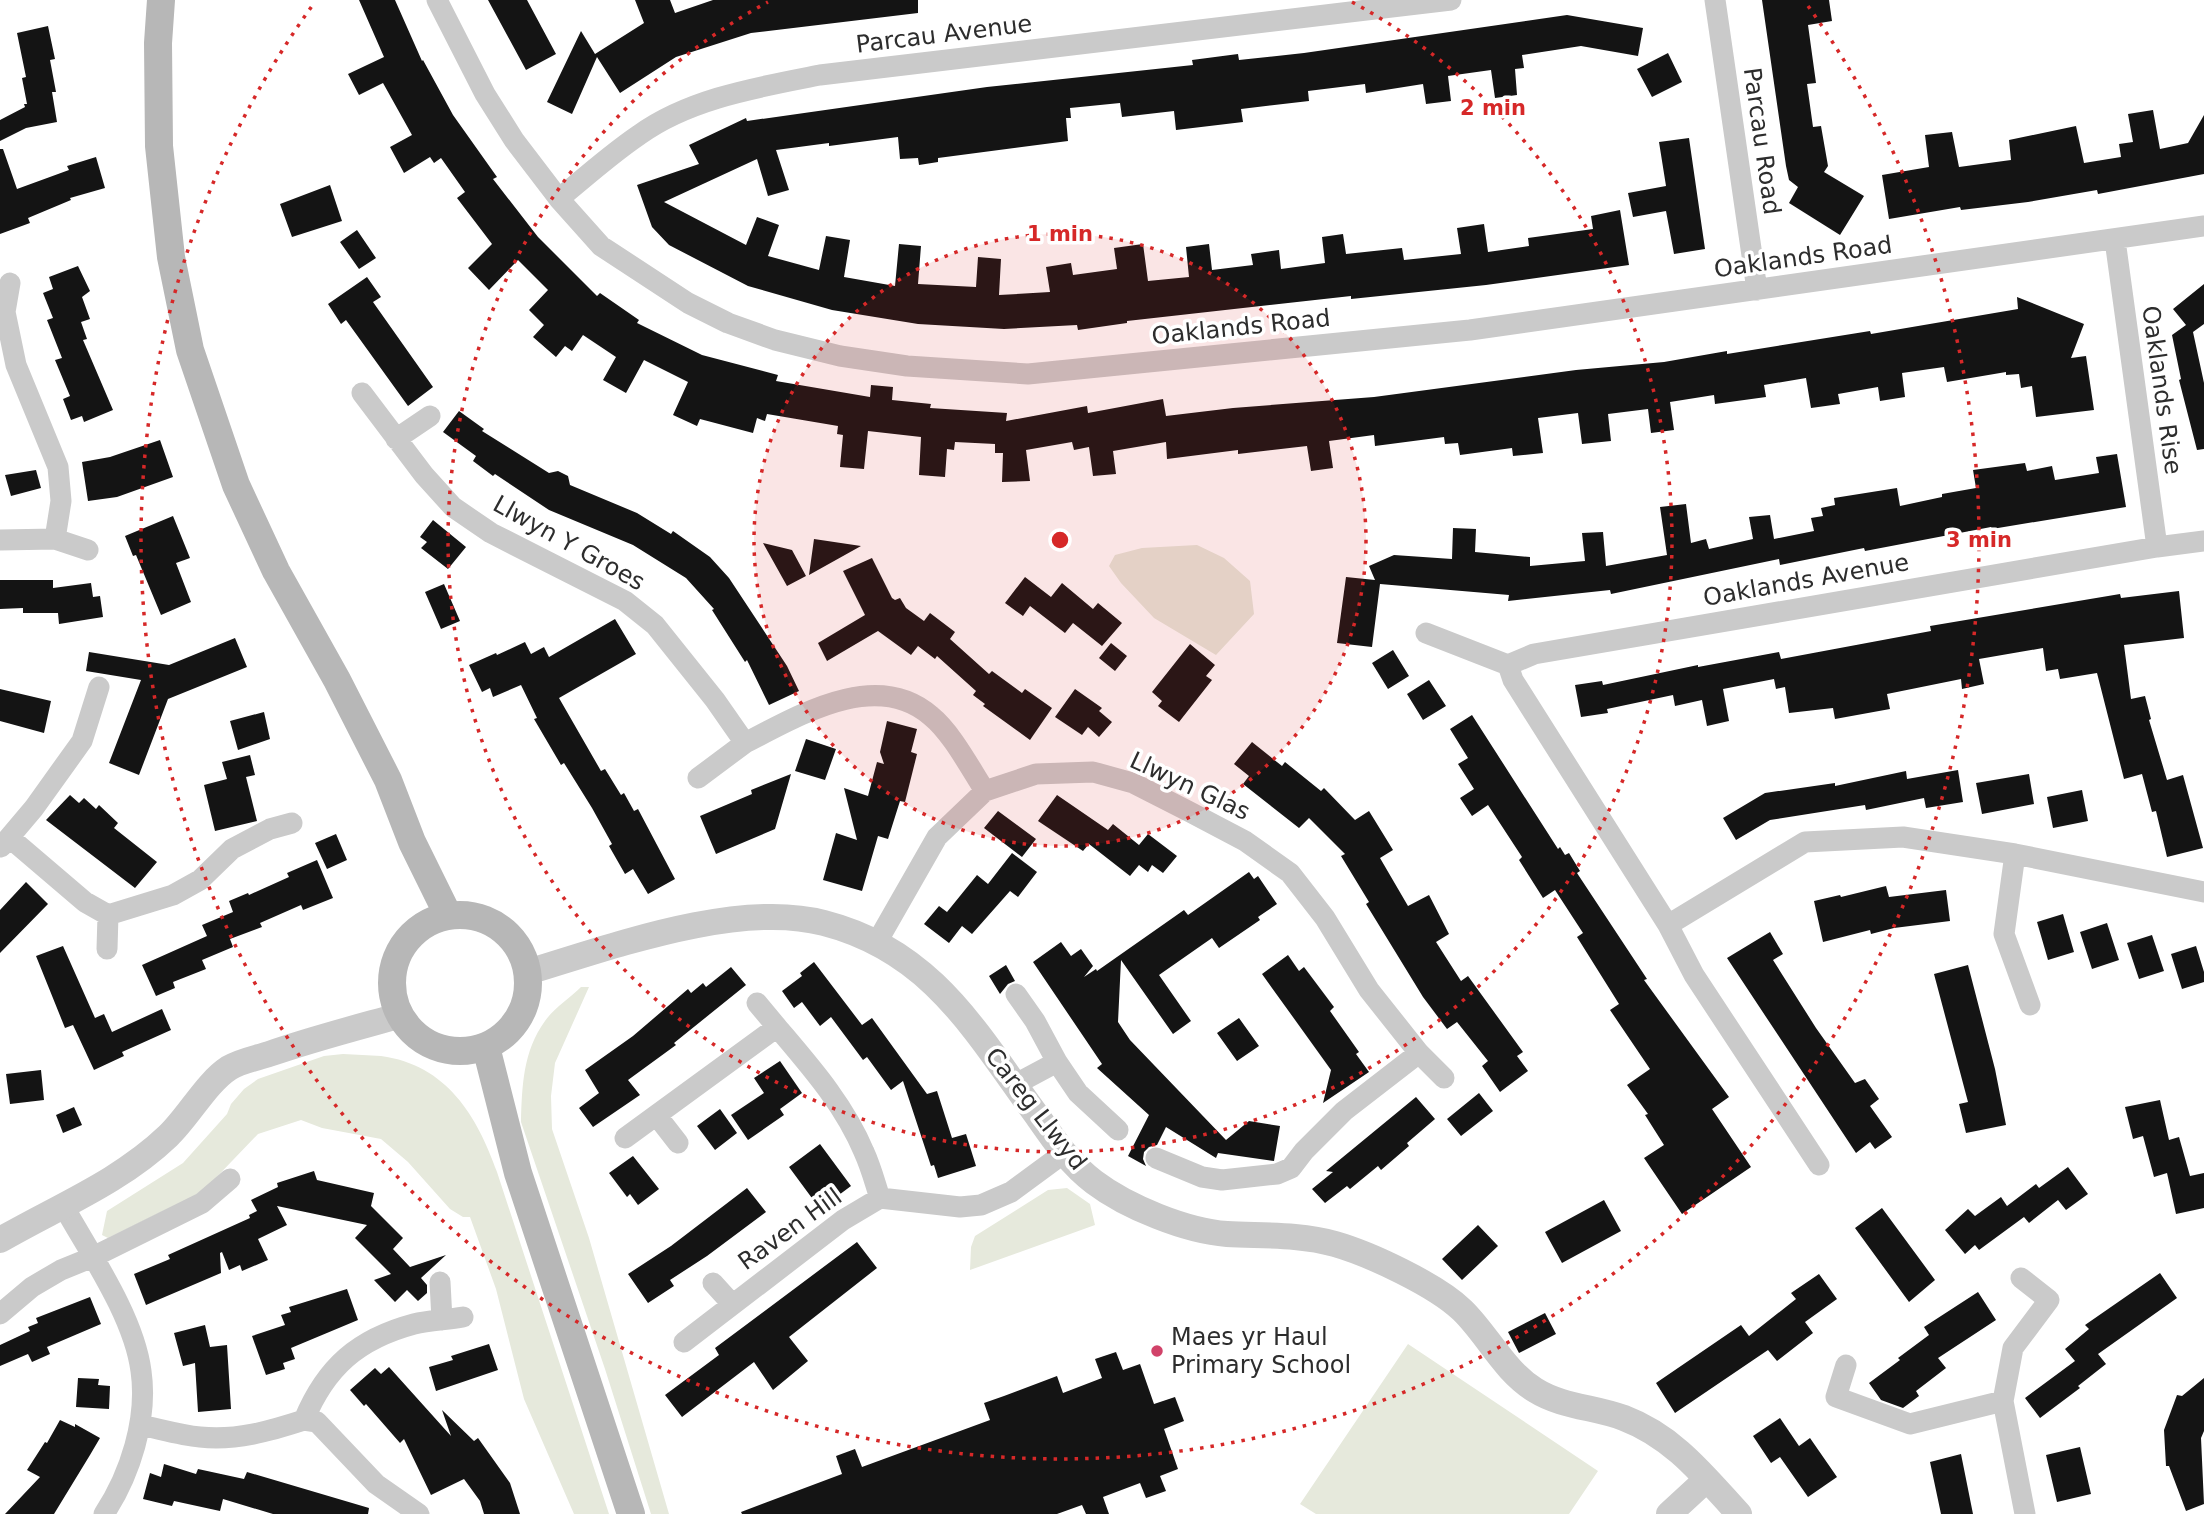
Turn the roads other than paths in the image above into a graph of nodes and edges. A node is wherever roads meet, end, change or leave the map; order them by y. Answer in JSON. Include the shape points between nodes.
{"nodes":[{"id":1,"x":161,"y":0,"type":"edge"},
{"id":2,"x":437,"y":0,"type":"edge"},
{"id":3,"x":1451,"y":0,"type":"edge"},
{"id":4,"x":1715,"y":0,"type":"edge"},
{"id":5,"x":559,"y":199,"type":"junction"},
{"id":6,"x":2204,"y":226,"type":"edge"},
{"id":7,"x":2115,"y":240,"type":"junction"},
{"id":8,"x":10,"y":283,"type":"dead end"},
{"id":9,"x":1757,"y":290,"type":"junction"},
{"id":10,"x":3,"y":321,"type":"edge"},
{"id":11,"x":362,"y":394,"type":"dead end"},
{"id":12,"x":430,"y":416,"type":"dead end"},
{"id":13,"x":396,"y":439,"type":"junction"},
{"id":14,"x":55,"y":539,"type":"junction"},
{"id":15,"x":0,"y":540,"type":"edge"},
{"id":16,"x":2204,"y":541,"type":"edge"},
{"id":17,"x":2157,"y":547,"type":"junction"},
{"id":18,"x":89,"y":550,"type":"dead end"},
{"id":19,"x":1426,"y":633,"type":"dead end"},
{"id":20,"x":1508,"y":665,"type":"junction"},
{"id":21,"x":99,"y":687,"type":"dead end"},
{"id":22,"x":745,"y":743,"type":"junction"},
{"id":23,"x":698,"y":778,"type":"dead end"},
{"id":24,"x":985,"y":791,"type":"junction"},
{"id":25,"x":292,"y":823,"type":"dead end"},
{"id":26,"x":5,"y":843,"type":"edge"},
{"id":27,"x":2015,"y":854,"type":"junction"},
{"id":28,"x":2204,"y":892,"type":"edge"},
{"id":29,"x":108,"y":915,"type":"junction"},
{"id":30,"x":448,"y":915,"type":"junction"},
{"id":31,"x":1668,"y":925,"type":"junction"},
{"id":32,"x":877,"y":942,"type":"junction"},
{"id":33,"x":107,"y":949,"type":"dead end"},
{"id":34,"x":528,"y":972,"type":"junction"},
{"id":35,"x":1016,"y":994,"type":"dead end"},
{"id":36,"x":757,"y":1003,"type":"dead end"},
{"id":37,"x":2030,"y":1005,"type":"dead end"},
{"id":38,"x":398,"y":1016,"type":"junction"},
{"id":39,"x":777,"y":1027,"type":"junction"},
{"id":40,"x":486,"y":1047,"type":"junction"},
{"id":41,"x":1419,"y":1053,"type":"junction"},
{"id":42,"x":1057,"y":1062,"type":"junction"},
{"id":43,"x":1444,"y":1078,"type":"dead end"},
{"id":44,"x":1014,"y":1086,"type":"junction"},
{"id":45,"x":657,"y":1116,"type":"junction"},
{"id":46,"x":1118,"y":1130,"type":"dead end"},
{"id":47,"x":625,"y":1138,"type":"dead end"},
{"id":48,"x":678,"y":1143,"type":"dead end"},
{"id":49,"x":1064,"y":1153,"type":"junction"},
{"id":50,"x":1156,"y":1158,"type":"dead end"},
{"id":51,"x":1819,"y":1165,"type":"dead end"},
{"id":52,"x":230,"y":1179,"type":"dead end"},
{"id":53,"x":880,"y":1198,"type":"junction"},
{"id":54,"x":64,"y":1207,"type":"junction"},
{"id":55,"x":0,"y":1239,"type":"edge"},
{"id":56,"x":93,"y":1257,"type":"junction"},
{"id":57,"x":2021,"y":1278,"type":"dead end"},
{"id":58,"x":440,"y":1282,"type":"dead end"},
{"id":59,"x":713,"y":1283,"type":"dead end"},
{"id":60,"x":732,"y":1304,"type":"junction"},
{"id":61,"x":0,"y":1314,"type":"edge"},
{"id":62,"x":684,"y":1342,"type":"dead end"},
{"id":63,"x":1846,"y":1365,"type":"dead end"},
{"id":64,"x":2003,"y":1401,"type":"junction"},
{"id":65,"x":304,"y":1420,"type":"junction"},
{"id":66,"x":140,"y":1425,"type":"junction"},
{"id":67,"x":1707,"y":1479,"type":"junction"},
{"id":68,"x":104,"y":1514,"type":"edge"},
{"id":69,"x":419,"y":1514,"type":"edge"},
{"id":70,"x":631,"y":1514,"type":"edge"},
{"id":71,"x":1669,"y":1514,"type":"edge"},
{"id":72,"x":1739,"y":1514,"type":"edge"},
{"id":73,"x":2025,"y":1514,"type":"edge"}],
"edges":[{"from":1,"to":30,"type":"main road","via":[[159,146],[171,257],[190,350],[236,485],[276,571],[388,780]]},
{"from":2,"to":5,"type":"street","name":"Oaklands Road","via":[[485,94]]},
{"from":3,"to":5,"type":"street","name":"Parcau Avenue","via":[[821,75],[747,89],[691,108],[640,133]]},
{"from":4,"to":9,"type":"street","name":"Parcau Road"},
{"from":5,"to":9,"type":"street","name":"Oaklands Road","via":[[601,246],[688,303],[728,323],[827,353],[907,366],[1028,374],[1469,330]]},
{"from":6,"to":7,"type":"street","name":"Oaklands Road"},
{"from":7,"to":9,"type":"street","name":"Oaklands Road"},
{"from":7,"to":17,"type":"street","name":"Oaklands Rise"},
{"from":8,"to":10,"type":"street"},
{"from":10,"to":14,"type":"street","via":[[58,467],[61,501]]},
{"from":11,"to":13,"type":"street","name":"Llwyn Y Groes"},
{"from":12,"to":13,"type":"street"},
{"from":13,"to":22,"type":"street","name":"Llwyn Y Groes","via":[[453,507],[491,533],[625,601],[655,625]]},
{"from":14,"to":15,"type":"street"},
{"from":14,"to":18,"type":"street"},
{"from":16,"to":17,"type":"street","name":"Oaklands Avenue"},
{"from":17,"to":20,"type":"street","name":"Oaklands Avenue","via":[[1534,654]]},
{"from":19,"to":20,"type":"street"},
{"from":20,"to":31,"type":"street","via":[[1513,680]]},
{"from":21,"to":26,"type":"street","via":[[82,741]]},
{"from":22,"to":23,"type":"street"},
{"from":22,"to":24,"type":"street","via":[[831,703],[869,695],[901,697],[931,715]]},
{"from":24,"to":32,"type":"street","name":"Llwyn Glas","via":[[937,837]]},
{"from":24,"to":41,"type":"street","name":"Llwyn Glas","via":[[1035,774],[1093,772],[1133,783],[1245,841],[1290,873]]},
{"from":25,"to":29,"type":"street","via":[[232,849],[200,880],[173,895]]},
{"from":26,"to":29,"type":"street"},
{"from":27,"to":28,"type":"street"},
{"from":27,"to":31,"type":"street","via":[[1903,837],[1805,842]]},
{"from":27,"to":37,"type":"street","via":[[2004,934]]},
{"from":29,"to":33,"type":"street"},
{"from":30,"to":34,"type":"main road","via":[[491,921],[510,936]]},
{"from":30,"to":38,"type":"main road","via":[[417,929],[399,951],[391,974]]},
{"from":31,"to":51,"type":"street","via":[[1694,975]]},
{"from":32,"to":34,"type":"street","name":"Careg Llwyd","via":[[822,922],[733,919]]},
{"from":32,"to":44,"type":"street","name":"Careg Llwyd","via":[[923,973],[954,1002]]},
{"from":34,"to":40,"type":"main road","via":[[528,996],[519,1018],[508,1033]]},
{"from":35,"to":42,"type":"street"},
{"from":36,"to":39,"type":"street","name":"Raven Hill"},
{"from":38,"to":40,"type":"main road","via":[[424,1042],[441,1049],[465,1052]]},
{"from":38,"to":54,"type":"street","via":[[230,1068],[169,1136],[131,1167]]},
{"from":39,"to":45,"type":"street"},
{"from":39,"to":53,"type":"street","name":"Raven Hill","via":[[843,1111]]},
{"from":40,"to":70,"type":"main road","via":[[518,1173]]},
{"from":41,"to":43,"type":"street","name":"Llwyn Glas"},
{"from":41,"to":50,"type":"street","via":[[1344,1111],[1291,1168],[1277,1174],[1212,1179]]},
{"from":42,"to":44,"type":"street"},
{"from":42,"to":46,"type":"street","via":[[1078,1093]]},
{"from":44,"to":49,"type":"street","name":"Careg Llwyd"},
{"from":45,"to":47,"type":"street"},
{"from":45,"to":48,"type":"street"},
{"from":49,"to":53,"type":"street","name":"Raven Hill","via":[[1011,1192],[981,1205]]},
{"from":49,"to":67,"type":"street","name":"Careg Llwyd","via":[[1092,1181],[1121,1200],[1187,1228],[1318,1240],[1395,1269],[1462,1310],[1510,1369],[1538,1392],[1656,1432]]},
{"from":52,"to":56,"type":"street","via":[[202,1203]]},
{"from":53,"to":60,"type":"street","name":"Raven Hill","via":[[843,1220]]},
{"from":54,"to":55,"type":"street"},
{"from":54,"to":56,"type":"street"},
{"from":56,"to":61,"type":"street","via":[[32,1287]]},
{"from":56,"to":66,"type":"street","via":[[138,1356],[142,1373]]},
{"from":57,"to":64,"type":"street","via":[[2049,1300],[2013,1348]]},
{"from":58,"to":65,"type":"street","via":[[452,1319],[415,1324],[354,1350],[315,1392]]},
{"from":59,"to":60,"type":"street","name":"Raven Hill"},
{"from":60,"to":62,"type":"street","name":"Raven Hill"},
{"from":63,"to":64,"type":"street","via":[[1836,1397],[1910,1424]]},
{"from":64,"to":73,"type":"street"},
{"from":65,"to":66,"type":"street","via":[[251,1435],[220,1437]]},
{"from":65,"to":69,"type":"street","via":[[317,1422],[376,1484]]},
{"from":66,"to":68,"type":"street"},
{"from":67,"to":71,"type":"street"},
{"from":67,"to":72,"type":"street","name":"Careg Llwyd"}]}
